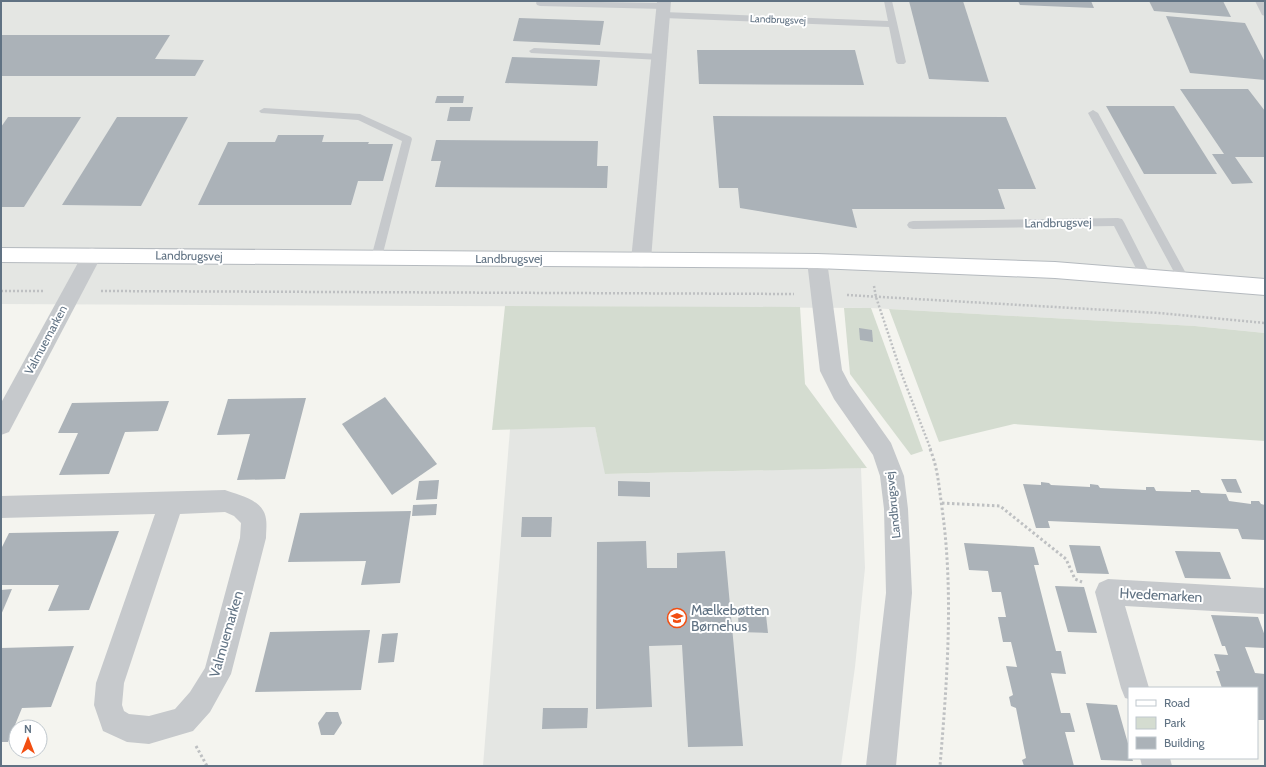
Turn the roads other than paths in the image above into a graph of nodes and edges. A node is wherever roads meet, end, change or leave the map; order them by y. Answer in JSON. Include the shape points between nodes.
{"nodes":[{"id":1,"x":888,"y":1,"type":"edge"},
{"id":2,"x":1259,"y":1,"type":"edge"},
{"id":3,"x":540,"y":2,"type":"dead end"},
{"id":4,"x":664,"y":7,"type":"edge"},
{"id":5,"x":1265,"y":13,"type":"edge"},
{"id":6,"x":893,"y":24,"type":"junction"},
{"id":7,"x":534,"y":51,"type":"dead end"},
{"id":8,"x":660,"y":57,"type":"junction"},
{"id":9,"x":901,"y":62,"type":"dead end"},
{"id":10,"x":264,"y":111,"type":"dead end"},
{"id":11,"x":1092,"y":113,"type":"dead end"},
{"id":12,"x":913,"y":225,"type":"dead end"},
{"id":13,"x":92,"y":255,"type":"junction"},
{"id":14,"x":1,"y":256,"type":"edge"},
{"id":15,"x":377,"y":258,"type":"junction"},
{"id":16,"x":641,"y":260,"type":"junction"},
{"id":17,"x":817,"y":261,"type":"junction"},
{"id":18,"x":1146,"y":277,"type":"junction"},
{"id":19,"x":1184,"y":280,"type":"junction"},
{"id":20,"x":1265,"y":287,"type":"edge"},
{"id":21,"x":1,"y":425,"type":"edge"},
{"id":22,"x":171,"y":503,"type":"junction"},
{"id":23,"x":1,"y":507,"type":"edge"},
{"id":24,"x":1265,"y":601,"type":"edge"},
{"id":25,"x":1135,"y":687,"type":"edge"},
{"id":26,"x":881,"y":766,"type":"edge"}],
"edges":[{"from":1,"to":6,"type":"lane"},
{"from":2,"to":5,"type":"lane"},
{"from":3,"to":4,"type":"lane","name":"Landbrugsvej"},
{"from":4,"to":6,"type":"lane","name":"Landbrugsvej"},
{"from":4,"to":8,"type":"street"},
{"from":6,"to":9,"type":"lane"},
{"from":7,"to":8,"type":"lane"},
{"from":8,"to":16,"type":"street"},
{"from":10,"to":15,"type":"lane","via":[[360,117],[407,140]]},
{"from":11,"to":19,"type":"lane"},
{"from":12,"to":18,"type":"lane","name":"Landbrugsvej","via":[[1118,222]]},
{"from":13,"to":14,"type":"street","name":"Landbrugsvej"},
{"from":13,"to":15,"type":"street","name":"Landbrugsvej"},
{"from":13,"to":21,"type":"street","name":"Valmuemarken"},
{"from":15,"to":16,"type":"street","name":"Landbrugsvej"},
{"from":16,"to":17,"type":"street","name":"Landbrugsvej"},
{"from":17,"to":18,"type":"street","name":"Landbrugsvej","via":[[1055,270]]},
{"from":17,"to":26,"type":"street","name":"Landbrugsvej","via":[[831,371],[845,398],[882,450],[892,476],[896,509],[899,593]]},
{"from":18,"to":19,"type":"street","name":"Landbrugsvej"},
{"from":19,"to":20,"type":"street","name":"Landbrugsvej"},
{"from":22,"to":22,"type":"street","name":"Valmuemarken","via":[[110,683],[108,705],[113,720],[127,728],[149,730],[183,721],[200,702],[217,674],[253,538],[254,518],[242,507],[225,501]]},
{"from":22,"to":23,"type":"street","name":"Valmuemarken"},
{"from":24,"to":25,"type":"street","name":"Hvedemarken","via":[[1108,592]]}]}
